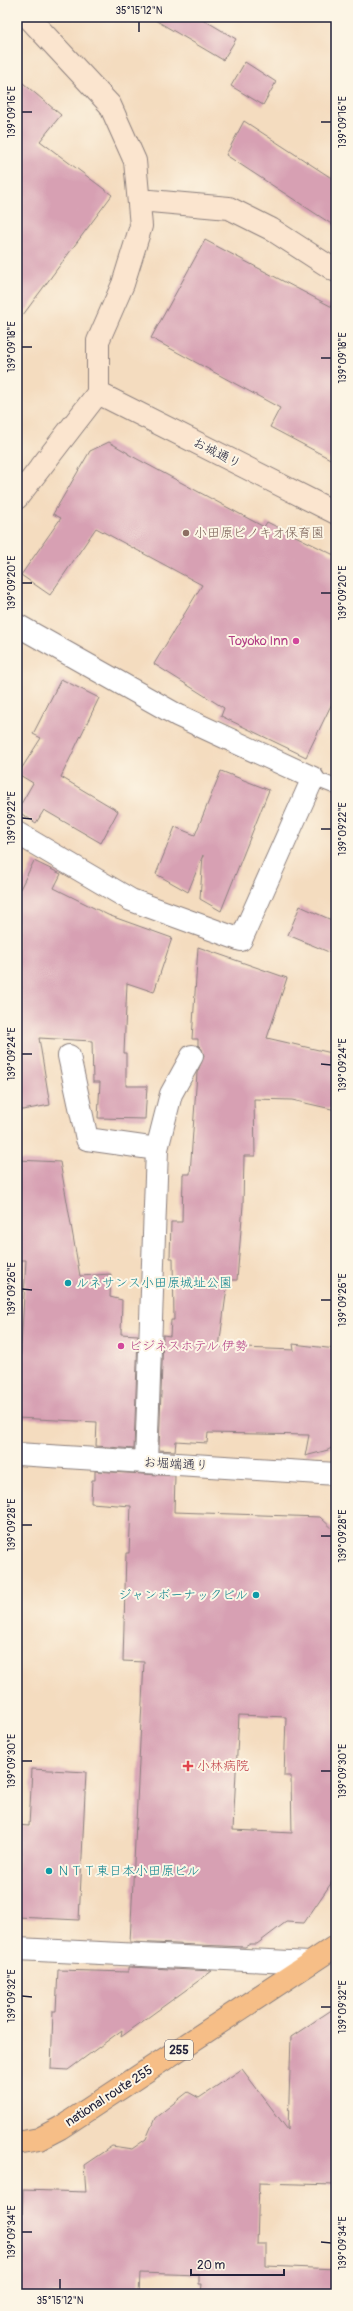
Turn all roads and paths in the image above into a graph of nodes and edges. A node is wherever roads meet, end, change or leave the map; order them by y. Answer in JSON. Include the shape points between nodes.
{"nodes":[{"id":1,"x":28,"y":17,"type":"edge"},
{"id":2,"x":139,"y":200,"type":"junction"},
{"id":3,"x":336,"y":271,"type":"edge"},
{"id":4,"x":98,"y":394,"type":"junction"},
{"id":5,"x":17,"y":498,"type":"edge"},
{"id":6,"x":336,"y":513,"type":"edge"},
{"id":7,"x":17,"y":626,"type":"edge"},
{"id":8,"x":313,"y":778,"type":"junction"},
{"id":9,"x":336,"y":787,"type":"edge"},
{"id":10,"x":17,"y":833,"type":"edge"},
{"id":11,"x":69,"y":1056,"type":"dead end"},
{"id":12,"x":192,"y":1056,"type":"dead end"},
{"id":13,"x":157,"y":1149,"type":"junction"},
{"id":14,"x":17,"y":1454,"type":"edge"},
{"id":15,"x":146,"y":1462,"type":"junction"},
{"id":16,"x":336,"y":1474,"type":"edge"},
{"id":17,"x":336,"y":1946,"type":"edge"},
{"id":18,"x":17,"y":1949,"type":"edge"},
{"id":19,"x":310,"y":1963,"type":"junction"},
{"id":20,"x":17,"y":2143,"type":"edge"}],
"edges":[{"from":1,"to":2,"type":"street","via":[[110,105],[135,161]]},
{"from":2,"to":3,"type":"street","via":[[229,208],[271,229]]},
{"from":2,"to":4,"type":"street","via":[[142,226],[123,284],[98,341]]},
{"from":4,"to":5,"type":"street"},
{"from":4,"to":6,"type":"street","name":"お城通り"},
{"from":7,"to":8,"type":"street","via":[[177,715]]},
{"from":8,"to":9,"type":"lane"},
{"from":8,"to":10,"type":"street","via":[[241,940],[131,900]]},
{"from":11,"to":13,"type":"street","via":[[87,1139]]},
{"from":12,"to":13,"type":"street","via":[[171,1094]]},
{"from":13,"to":15,"type":"street"},
{"from":14,"to":15,"type":"street","name":"お堀端通り"},
{"from":15,"to":16,"type":"street","name":"お堀端通り"},
{"from":17,"to":19,"type":"highway","name":"national route 255","number":"255"},
{"from":18,"to":19,"type":"street"},
{"from":19,"to":20,"type":"highway","name":"national route 255","number":"255","via":[[60,2128],[39,2138]]}]}
